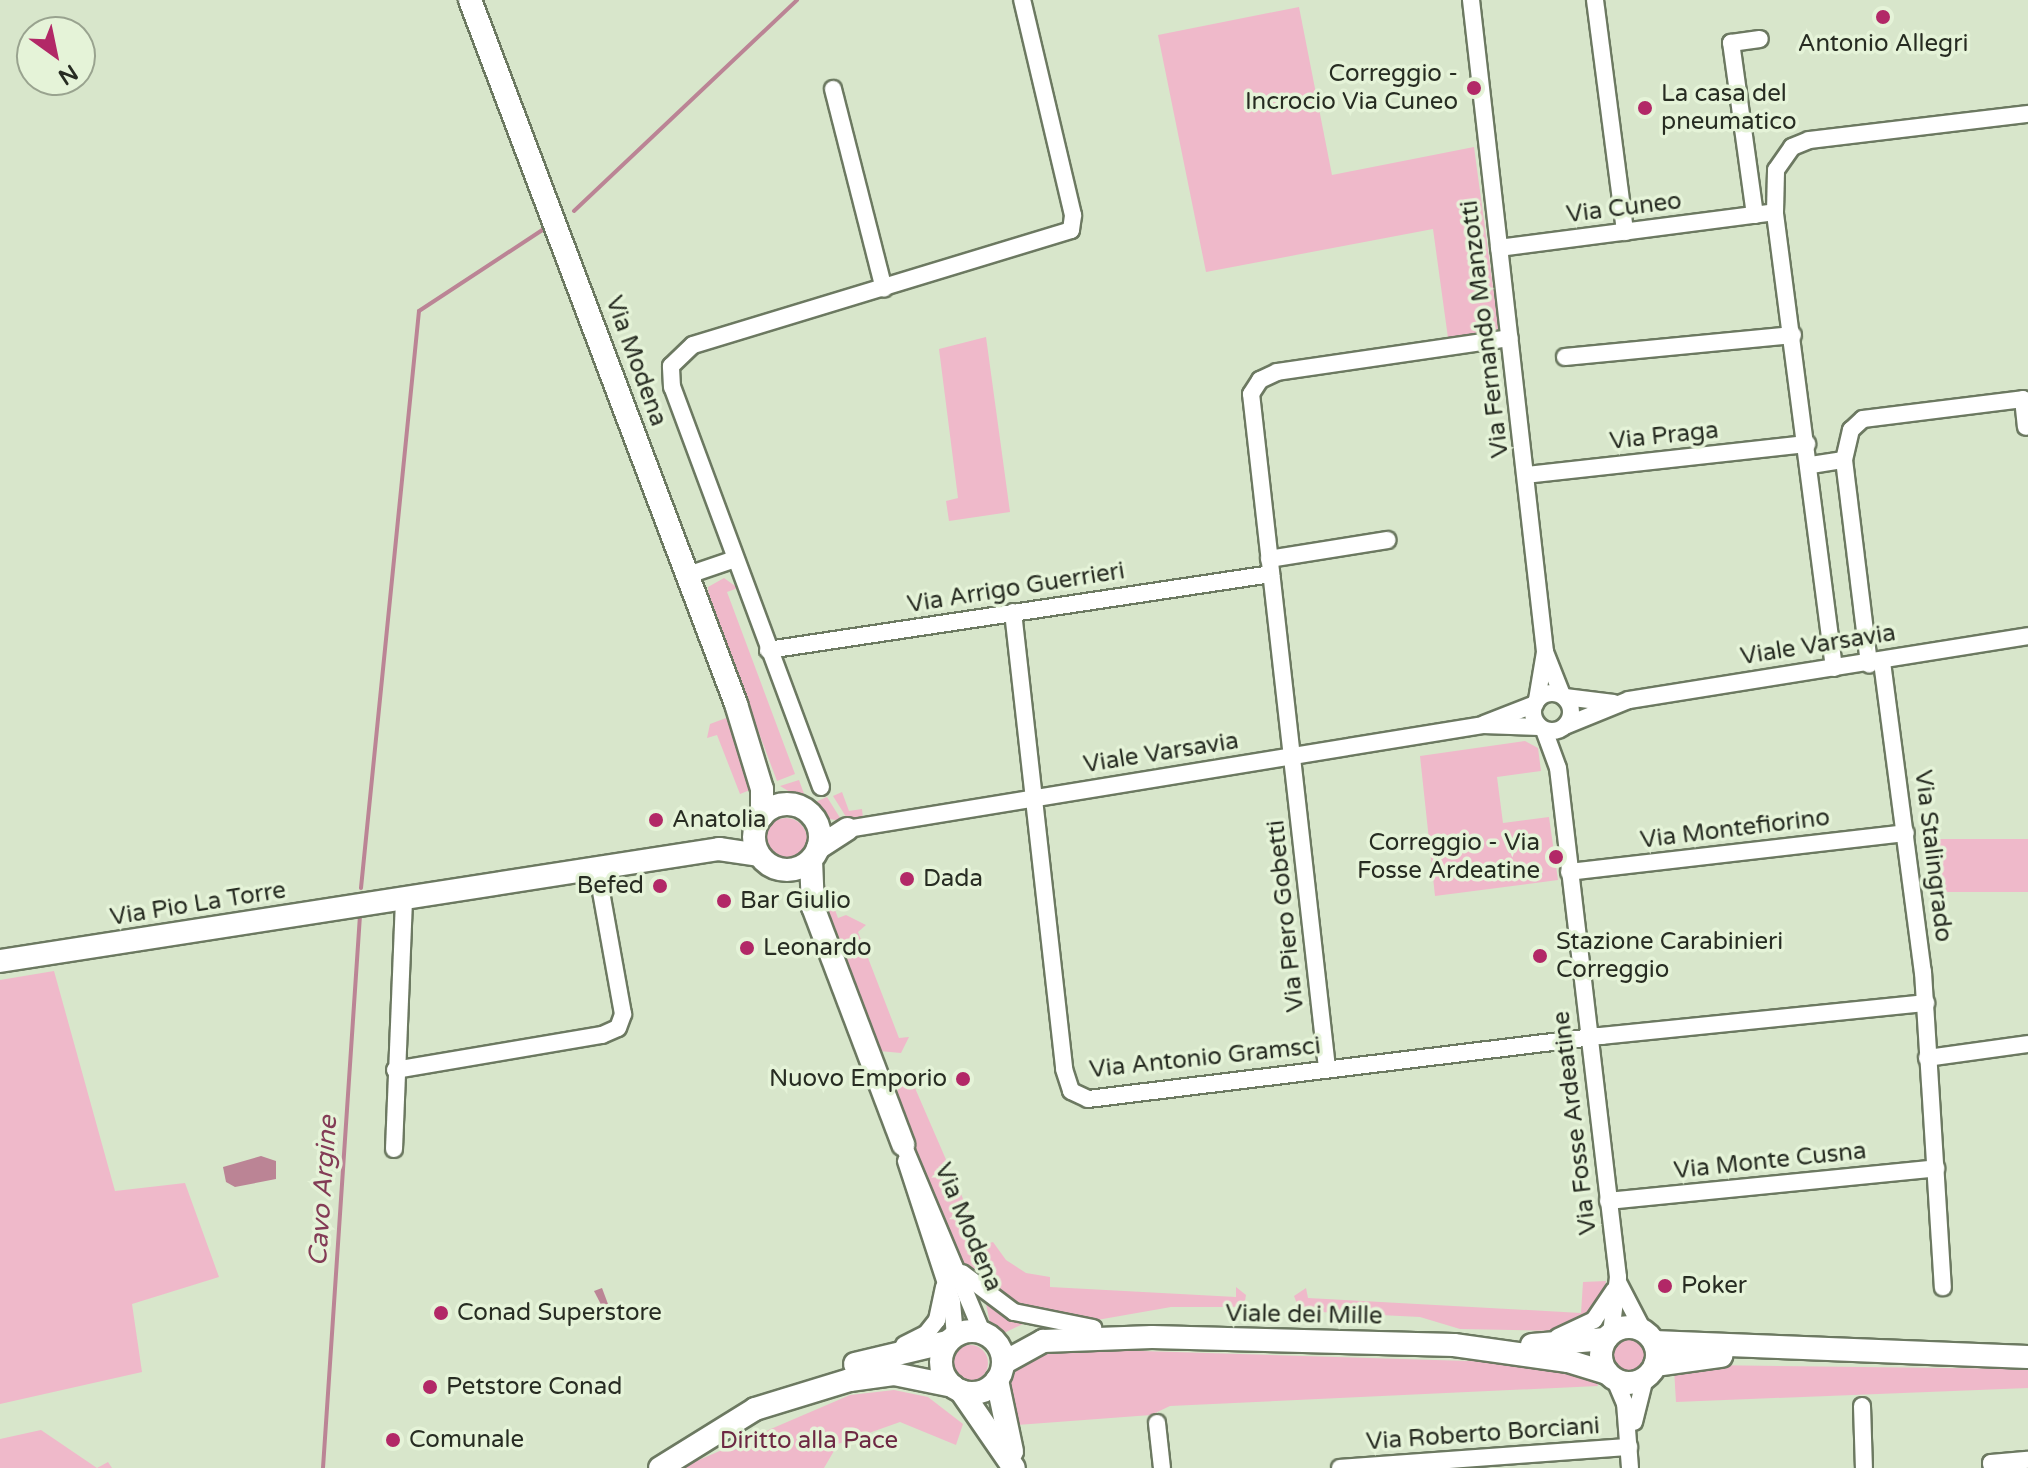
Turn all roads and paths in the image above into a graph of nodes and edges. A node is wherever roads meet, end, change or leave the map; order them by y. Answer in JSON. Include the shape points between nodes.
{"nodes":[{"id":1,"x":1022,"y":0,"type":"edge"},
{"id":2,"x":1471,"y":0,"type":"edge"},
{"id":3,"x":1595,"y":0,"type":"edge"},
{"id":4,"x":476,"y":4,"type":"edge"},
{"id":5,"x":1760,"y":39,"type":"dead end"},
{"id":6,"x":833,"y":89,"type":"dead end"},
{"id":7,"x":2028,"y":114,"type":"edge"},
{"id":8,"x":1775,"y":212,"type":"junction"},
{"id":9,"x":1755,"y":215,"type":"junction"},
{"id":10,"x":1625,"y":232,"type":"junction"},
{"id":11,"x":1499,"y":248,"type":"junction"},
{"id":12,"x":884,"y":289,"type":"junction"},
{"id":13,"x":1793,"y":335,"type":"junction"},
{"id":14,"x":1510,"y":338,"type":"junction"},
{"id":15,"x":1565,"y":357,"type":"dead end"},
{"id":16,"x":2026,"y":427,"type":"dead end"},
{"id":17,"x":1807,"y":444,"type":"junction"},
{"id":18,"x":1844,"y":460,"type":"junction"},
{"id":19,"x":1811,"y":465,"type":"junction"},
{"id":20,"x":1526,"y":475,"type":"junction"},
{"id":21,"x":1387,"y":540,"type":"dead end"},
{"id":22,"x":735,"y":559,"type":"junction"},
{"id":23,"x":1270,"y":567,"type":"junction"},
{"id":24,"x":688,"y":575,"type":"junction"},
{"id":25,"x":1013,"y":612,"type":"junction"},
{"id":26,"x":2028,"y":636,"type":"edge"},
{"id":27,"x":768,"y":650,"type":"junction"},
{"id":28,"x":1545,"y":652,"type":"junction"},
{"id":29,"x":1876,"y":663,"type":"junction"},
{"id":30,"x":1834,"y":668,"type":"junction"},
{"id":31,"x":1563,"y":696,"type":"junction"},
{"id":32,"x":1536,"y":702,"type":"junction"},
{"id":33,"x":1616,"y":703,"type":"junction"},
{"id":34,"x":1483,"y":725,"type":"junction"},
{"id":35,"x":1566,"y":726,"type":"junction"},
{"id":36,"x":1541,"y":728,"type":"junction"},
{"id":37,"x":749,"y":741,"type":"junction"},
{"id":38,"x":1292,"y":758,"type":"junction"},
{"id":39,"x":1558,"y":768,"type":"junction"},
{"id":40,"x":821,"y":787,"type":"dead end"},
{"id":41,"x":1036,"y":799,"type":"junction"},
{"id":42,"x":795,"y":805,"type":"junction"},
{"id":43,"x":759,"y":820,"type":"junction"},
{"id":44,"x":815,"y":821,"type":"junction"},
{"id":45,"x":847,"y":829,"type":"junction"},
{"id":46,"x":1906,"y":833,"type":"junction"},
{"id":47,"x":719,"y":849,"type":"junction"},
{"id":48,"x":814,"y":854,"type":"junction"},
{"id":49,"x":759,"y":855,"type":"junction"},
{"id":50,"x":597,"y":869,"type":"junction"},
{"id":51,"x":782,"y":869,"type":"junction"},
{"id":52,"x":1569,"y":872,"type":"junction"},
{"id":53,"x":404,"y":898,"type":"junction"},
{"id":54,"x":813,"y":907,"type":"junction"},
{"id":55,"x":0,"y":961,"type":"edge"},
{"id":56,"x":1926,"y":1003,"type":"junction"},
{"id":57,"x":1590,"y":1037,"type":"junction"},
{"id":58,"x":2028,"y":1044,"type":"edge"},
{"id":59,"x":1927,"y":1058,"type":"junction"},
{"id":60,"x":1327,"y":1068,"type":"junction"},
{"id":61,"x":395,"y":1070,"type":"junction"},
{"id":62,"x":903,"y":1144,"type":"joint"},
{"id":63,"x":394,"y":1149,"type":"dead end"},
{"id":64,"x":1936,"y":1168,"type":"junction"},
{"id":65,"x":1608,"y":1201,"type":"junction"},
{"id":66,"x":951,"y":1274,"type":"junction"},
{"id":67,"x":1618,"y":1282,"type":"junction"},
{"id":68,"x":1943,"y":1287,"type":"dead end"},
{"id":69,"x":1093,"y":1328,"type":"junction"},
{"id":70,"x":986,"y":1334,"type":"junction"},
{"id":71,"x":1609,"y":1336,"type":"junction"},
{"id":72,"x":1152,"y":1337,"type":"junction"},
{"id":73,"x":1649,"y":1337,"type":"junction"},
{"id":74,"x":951,"y":1338,"type":"junction"},
{"id":75,"x":1454,"y":1345,"type":"junction"},
{"id":76,"x":1536,"y":1345,"type":"junction"},
{"id":77,"x":1771,"y":1349,"type":"junction"},
{"id":78,"x":2028,"y":1357,"type":"edge"},
{"id":79,"x":854,"y":1365,"type":"junction"},
{"id":80,"x":1000,"y":1372,"type":"junction"},
{"id":81,"x":1650,"y":1372,"type":"junction"},
{"id":82,"x":1611,"y":1376,"type":"junction"},
{"id":83,"x":957,"y":1389,"type":"junction"},
{"id":84,"x":776,"y":1401,"type":"junction"},
{"id":85,"x":1862,"y":1406,"type":"dead end"},
{"id":86,"x":1157,"y":1423,"type":"dead end"},
{"id":87,"x":1629,"y":1447,"type":"junction"},
{"id":88,"x":2028,"y":1460,"type":"edge"},
{"id":89,"x":660,"y":1468,"type":"edge"},
{"id":90,"x":1015,"y":1468,"type":"edge"},
{"id":91,"x":1162,"y":1468,"type":"edge"},
{"id":92,"x":1340,"y":1468,"type":"edge"},
{"id":93,"x":1630,"y":1468,"type":"edge"},
{"id":94,"x":1864,"y":1468,"type":"edge"},
{"id":95,"x":1992,"y":1468,"type":"edge"}],
"edges":[{"from":1,"to":12,"type":"street","via":[[1073,225],[1062,236]]},
{"from":2,"to":11,"type":"street","name":"Via Fernando Manzotti"},
{"from":3,"to":10,"type":"street"},
{"from":4,"to":24,"type":"street","name":"Via Modena"},
{"from":5,"to":9,"type":"street","via":[[1731,43]]},
{"from":6,"to":12,"type":"street"},
{"from":7,"to":8,"type":"street","via":[[1800,143],[1776,170]]},
{"from":8,"to":9,"type":"street","name":"Via Cuneo"},
{"from":8,"to":13,"type":"street"},
{"from":9,"to":10,"type":"street","name":"Via Cuneo"},
{"from":10,"to":11,"type":"street","name":"Via Cuneo"},
{"from":11,"to":14,"type":"street","name":"Via Fernando Manzotti"},
{"from":12,"to":22,"type":"street","via":[[693,345],[674,359],[672,387]]},
{"from":13,"to":15,"type":"street"},
{"from":13,"to":17,"type":"street"},
{"from":14,"to":20,"type":"street","name":"Via Fernando Manzotti"},
{"from":14,"to":23,"type":"street","name":"Via Piero Gobetti","via":[[1277,372],[1254,386],[1251,405]]},
{"from":16,"to":18,"type":"street","via":[[2023,399],[1863,419],[1851,430]]},
{"from":17,"to":19,"type":"street"},
{"from":17,"to":20,"type":"street","name":"Via Praga"},
{"from":18,"to":19,"type":"street"},
{"from":18,"to":29,"type":"street","name":"Via Stalingrado"},
{"from":19,"to":30,"type":"street"},
{"from":20,"to":28,"type":"street","name":"Via Fernando Manzotti"},
{"from":21,"to":23,"type":"street","name":"Via Arrigo Guerrieri"},
{"from":22,"to":24,"type":"street"},
{"from":22,"to":27,"type":"street"},
{"from":23,"to":25,"type":"street","name":"Via Arrigo Guerrieri"},
{"from":23,"to":38,"type":"street","name":"Via Piero Gobetti"},
{"from":24,"to":37,"type":"street","name":"Via Modena"},
{"from":25,"to":27,"type":"street","name":"Via Arrigo Guerrieri"},
{"from":25,"to":41,"type":"street"},
{"from":26,"to":29,"type":"street","name":"Viale Varsavia"},
{"from":27,"to":40,"type":"street"},
{"from":28,"to":31,"type":"street","name":"Via Fernando Manzotti"},
{"from":28,"to":32,"type":"street","name":"Via Fernando Manzotti"},
{"from":29,"to":30,"type":"street","name":"Viale Varsavia"},
{"from":29,"to":46,"type":"street","name":"Via Stalingrado"},
{"from":30,"to":33,"type":"street","name":"Viale Varsavia"},
{"from":31,"to":32,"type":"street","name":"Viale Varsavia","via":[[1546,694]]},
{"from":31,"to":33,"type":"street","name":"Viale Varsavia"},
{"from":31,"to":35,"type":"street","via":[[1572,713]]},
{"from":32,"to":34,"type":"street","name":"Viale Varsavia"},
{"from":32,"to":36,"type":"street"},
{"from":33,"to":35,"type":"street","name":"Viale Varsavia"},
{"from":34,"to":36,"type":"street","name":"Viale Varsavia"},
{"from":34,"to":38,"type":"street","name":"Viale Varsavia"},
{"from":35,"to":36,"type":"street","name":"Viale Varsavia"},
{"from":35,"to":39,"type":"street","name":"Via Fosse Ardeatine"},
{"from":36,"to":39,"type":"street","name":"Via Fosse Ardeatine"},
{"from":37,"to":42,"type":"street","name":"Via Modena","via":[[775,785]]},
{"from":37,"to":43,"type":"street","name":"Via Modena","via":[[762,789]]},
{"from":38,"to":41,"type":"street","name":"Viale Varsavia"},
{"from":38,"to":60,"type":"street","name":"Via Piero Gobetti"},
{"from":39,"to":52,"type":"street","name":"Via Fosse Ardeatine"},
{"from":41,"to":45,"type":"street","name":"Viale Varsavia"},
{"from":41,"to":60,"type":"street","name":"Via Antonio Gramsci","via":[[1064,1069],[1071,1091],[1088,1099]]},
{"from":42,"to":43,"type":"street","via":[[774,807]]},
{"from":42,"to":44,"type":"street"},
{"from":43,"to":47,"type":"street","name":"Via Pio La Torre"},
{"from":43,"to":49,"type":"street"},
{"from":44,"to":45,"type":"street","name":"Viale Varsavia"},
{"from":44,"to":48,"type":"street"},
{"from":45,"to":48,"type":"street","name":"Viale Varsavia"},
{"from":46,"to":52,"type":"street","name":"Via Montefiorino"},
{"from":46,"to":56,"type":"street","name":"Via Stalingrado"},
{"from":47,"to":49,"type":"street","name":"Via Pio La Torre"},
{"from":47,"to":50,"type":"street","name":"Via Pio La Torre"},
{"from":48,"to":51,"type":"street"},
{"from":48,"to":54,"type":"street","name":"Via Modena"},
{"from":49,"to":51,"type":"street"},
{"from":50,"to":53,"type":"street","name":"Via Pio La Torre"},
{"from":50,"to":61,"type":"street","via":[[623,1014],[618,1028]]},
{"from":51,"to":54,"type":"street","name":"Via Modena"},
{"from":52,"to":57,"type":"street","name":"Via Fosse Ardeatine"},
{"from":53,"to":55,"type":"street","name":"Via Pio La Torre"},
{"from":53,"to":61,"type":"street"},
{"from":54,"to":62,"type":"street","name":"Via Modena"},
{"from":56,"to":57,"type":"street","name":"Via Antonio Gramsci"},
{"from":56,"to":59,"type":"street","name":"Via Stalingrado"},
{"from":57,"to":60,"type":"street","name":"Via Antonio Gramsci"},
{"from":57,"to":65,"type":"street","name":"Via Fosse Ardeatine"},
{"from":58,"to":59,"type":"street"},
{"from":59,"to":64,"type":"street","name":"Via Stalingrado"},
{"from":61,"to":63,"type":"street"},
{"from":62,"to":66,"type":"street","name":"Via Modena","via":[[910,1184]]},
{"from":64,"to":65,"type":"street","name":"Via Monte Cusna"},
{"from":64,"to":68,"type":"street","name":"Via Stalingrado"},
{"from":65,"to":67,"type":"street","name":"Via Fosse Ardeatine"},
{"from":66,"to":69,"type":"street","name":"Viale dei Mille","via":[[1014,1312]]},
{"from":66,"to":70,"type":"street","name":"Via Modena"},
{"from":66,"to":74,"type":"street","name":"Via Modena"},
{"from":66,"to":79,"type":"street","name":"Via Modena","via":[[941,1313],[926,1334]]},
{"from":67,"to":71,"type":"street","name":"Via Fosse Ardeatine"},
{"from":67,"to":73,"type":"street","name":"Via Fosse Ardeatine"},
{"from":67,"to":76,"type":"street","via":[[1594,1320]]},
{"from":69,"to":70,"type":"street","name":"Viale dei Mille"},
{"from":69,"to":72,"type":"street","name":"Viale dei Mille"},
{"from":70,"to":74,"type":"street","name":"Viale dei Mille"},
{"from":70,"to":80,"type":"street"},
{"from":71,"to":73,"type":"street","name":"Viale dei Mille","via":[[1627,1327]]},
{"from":71,"to":76,"type":"street","name":"Viale dei Mille"},
{"from":71,"to":82,"type":"street","via":[[1601,1356]]},
{"from":72,"to":75,"type":"street","name":"Viale dei Mille"},
{"from":72,"to":80,"type":"street","name":"Viale dei Mille","via":[[1043,1341]]},
{"from":73,"to":77,"type":"street","name":"Viale dei Mille"},
{"from":73,"to":81,"type":"street"},
{"from":74,"to":79,"type":"street","name":"Viale dei Mille"},
{"from":74,"to":83,"type":"street","via":[[940,1360]]},
{"from":75,"to":76,"type":"street","name":"Viale dei Mille"},
{"from":75,"to":82,"type":"street","name":"Viale dei Mille","via":[[1568,1361]]},
{"from":77,"to":78,"type":"street","name":"Viale dei Mille"},
{"from":77,"to":81,"type":"street","name":"Viale dei Mille"},
{"from":79,"to":84,"type":"street","name":"Viale dei Mille","via":[[806,1382]]},
{"from":80,"to":83,"type":"street","name":"Viale dei Mille","via":[[981,1391]]},
{"from":80,"to":90,"type":"street"},
{"from":81,"to":82,"type":"street","name":"Viale dei Mille","via":[[1630,1383]]},
{"from":81,"to":87,"type":"street"},
{"from":82,"to":87,"type":"street","via":[[1625,1403]]},
{"from":83,"to":84,"type":"street","via":[[880,1374]]},
{"from":83,"to":90,"type":"street"},
{"from":84,"to":89,"type":"street"},
{"from":85,"to":94,"type":"street"},
{"from":86,"to":91,"type":"street"},
{"from":87,"to":92,"type":"street","name":"Via Roberto Borciani"},
{"from":87,"to":93,"type":"street"},
{"from":88,"to":95,"type":"street","via":[[1991,1463]]}]}
